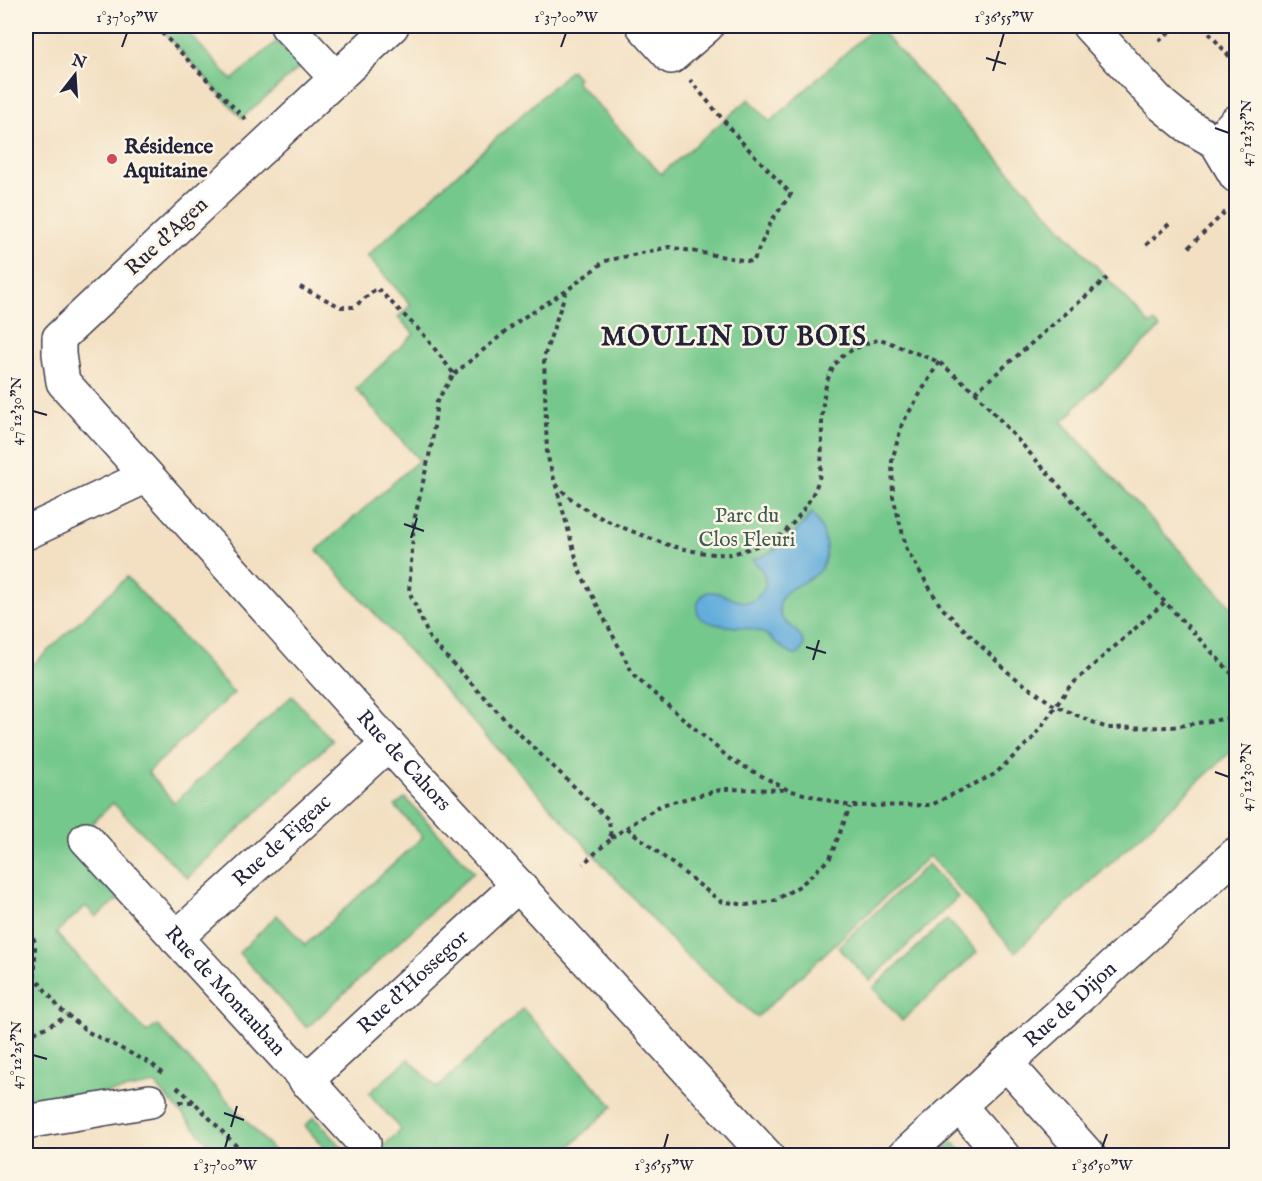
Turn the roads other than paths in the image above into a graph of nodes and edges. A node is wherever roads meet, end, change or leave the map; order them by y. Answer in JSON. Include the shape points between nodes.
{"nodes":[{"id":1,"x":288,"y":26,"type":"edge"},
{"id":2,"x":392,"y":26,"type":"edge"},
{"id":3,"x":643,"y":26,"type":"edge"},
{"id":4,"x":706,"y":26,"type":"edge"},
{"id":5,"x":1089,"y":26,"type":"edge"},
{"id":6,"x":335,"y":77,"type":"junction"},
{"id":7,"x":1226,"y":132,"type":"edge"},
{"id":8,"x":1236,"y":176,"type":"edge"},
{"id":9,"x":59,"y":354,"type":"joint"},
{"id":10,"x":147,"y":476,"type":"junction"},
{"id":11,"x":26,"y":533,"type":"edge"},
{"id":12,"x":388,"y":744,"type":"junction"},
{"id":13,"x":86,"y":839,"type":"dead end"},
{"id":14,"x":1236,"y":854,"type":"edge"},
{"id":15,"x":518,"y":885,"type":"junction"},
{"id":16,"x":176,"y":938,"type":"junction"},
{"id":17,"x":1007,"y":1064,"type":"junction"},
{"id":18,"x":306,"y":1081,"type":"junction"},
{"id":19,"x":150,"y":1101,"type":"road end"},
{"id":20,"x":959,"y":1106,"type":"junction"},
{"id":21,"x":26,"y":1122,"type":"edge"},
{"id":22,"x":364,"y":1143,"type":"dead end"},
{"id":23,"x":767,"y":1155,"type":"edge"},
{"id":24,"x":904,"y":1155,"type":"edge"},
{"id":25,"x":1003,"y":1155,"type":"edge"},
{"id":26,"x":1089,"y":1155,"type":"edge"}],
"edges":[{"from":1,"to":6,"type":"street"},
{"from":2,"to":6,"type":"street","name":"Rue d'Agen"},
{"from":3,"to":4,"type":"street","via":[[670,57]]},
{"from":5,"to":7,"type":"street","via":[[1162,105],[1188,126]]},
{"from":6,"to":9,"type":"street","name":"Rue d'Agen","via":[[59,338]]},
{"from":7,"to":8,"type":"street"},
{"from":9,"to":10,"type":"street","name":"Rue de Cahors","via":[[63,382]]},
{"from":10,"to":11,"type":"street"},
{"from":10,"to":12,"type":"street","name":"Rue de Cahors"},
{"from":12,"to":15,"type":"street","name":"Rue de Cahors"},
{"from":12,"to":16,"type":"street","name":"Rue de Figeac"},
{"from":13,"to":16,"type":"street","name":"Rue de Montauban"},
{"from":14,"to":17,"type":"street","name":"Rue de Dijon"},
{"from":15,"to":18,"type":"street","name":"Rue d'Hossegor"},
{"from":15,"to":23,"type":"street","name":"Rue de Cahors"},
{"from":16,"to":18,"type":"street","name":"Rue de Montauban"},
{"from":17,"to":20,"type":"street","name":"Rue de Dijon"},
{"from":17,"to":26,"type":"street"},
{"from":18,"to":22,"type":"street","name":"Rue de Montauban"},
{"from":19,"to":21,"type":"street"},
{"from":20,"to":24,"type":"street","name":"Rue de Dijon"},
{"from":20,"to":25,"type":"street"}]}
